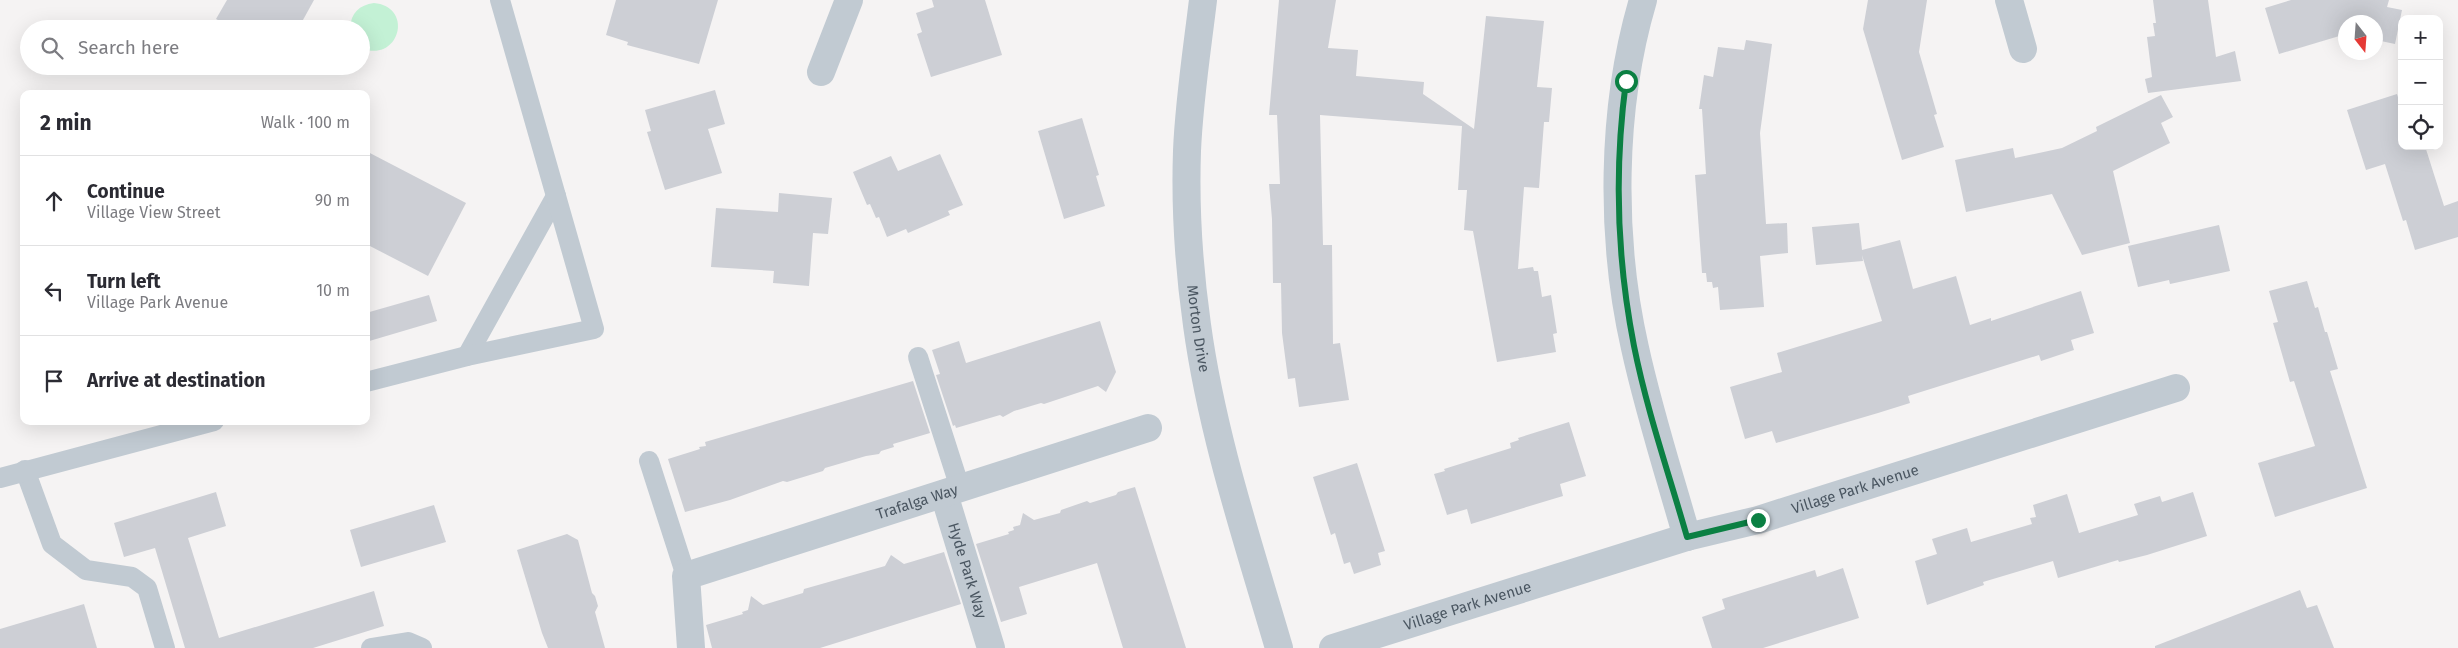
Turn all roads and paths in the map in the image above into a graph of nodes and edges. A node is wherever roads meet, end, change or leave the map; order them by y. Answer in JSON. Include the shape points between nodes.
{"nodes":[{"id":1,"x":500,"y":0,"type":"edge"},
{"id":2,"x":849,"y":0,"type":"edge"},
{"id":3,"x":1203,"y":0,"type":"edge"},
{"id":4,"x":1643,"y":0,"type":"edge"},
{"id":5,"x":2009,"y":0,"type":"edge"},
{"id":6,"x":2023,"y":49,"type":"dead end"},
{"id":7,"x":821,"y":72,"type":"dead end"},
{"id":8,"x":556,"y":196,"type":"junction"},
{"id":9,"x":467,"y":356,"type":"junction"},
{"id":10,"x":918,"y":357,"type":"dead end"},
{"id":11,"x":370,"y":381,"type":"edge"},
{"id":12,"x":2176,"y":388,"type":"dead end"},
{"id":13,"x":198,"y":425,"type":"edge"},
{"id":14,"x":1148,"y":428,"type":"dead end"},
{"id":15,"x":649,"y":461,"type":"dead end"},
{"id":16,"x":24,"y":470,"type":"junction"},
{"id":17,"x":0,"y":478,"type":"edge"},
{"id":18,"x":952,"y":491,"type":"junction"},
{"id":19,"x":1687,"y":537,"type":"junction"},
{"id":20,"x":686,"y":576,"type":"junction"},
{"id":21,"x":165,"y":648,"type":"edge"},
{"id":22,"x":371,"y":648,"type":"edge"},
{"id":23,"x":422,"y":648,"type":"edge"},
{"id":24,"x":691,"y":648,"type":"edge"},
{"id":25,"x":991,"y":648,"type":"edge"},
{"id":26,"x":1279,"y":648,"type":"edge"},
{"id":27,"x":1333,"y":648,"type":"edge"}],
"edges":[{"from":1,"to":8,"type":"lane"},
{"from":2,"to":7,"type":"street"},
{"from":3,"to":26,"type":"street","name":"Morton Drive","via":[[1187,151],[1189,240],[1197,325],[1229,480]]},
{"from":4,"to":19,"type":"street","via":[[1626,81],[1619,135],[1617,194],[1634,347]]},
{"from":5,"to":6,"type":"street"},
{"from":8,"to":9,"type":"lane"},
{"from":8,"to":9,"type":"lane","via":[[594,329]]},
{"from":9,"to":11,"type":"lane"},
{"from":10,"to":18,"type":"lane"},
{"from":12,"to":19,"type":"street","name":"Village Park Avenue","via":[[1758,520]]},
{"from":13,"to":16,"type":"lane"},
{"from":14,"to":18,"type":"street","name":"Trafalga Way"},
{"from":15,"to":20,"type":"lane"},
{"from":16,"to":17,"type":"lane"},
{"from":16,"to":21,"type":"lane","via":[[52,544],[86,570],[132,577],[147,588]]},
{"from":18,"to":20,"type":"street","name":"Trafalga Way"},
{"from":18,"to":25,"type":"street","name":"Hyde Park Way"},
{"from":19,"to":27,"type":"street","name":"Village Park Avenue"},
{"from":20,"to":24,"type":"street"},
{"from":22,"to":23,"type":"lane","via":[[408,642]]}]}
